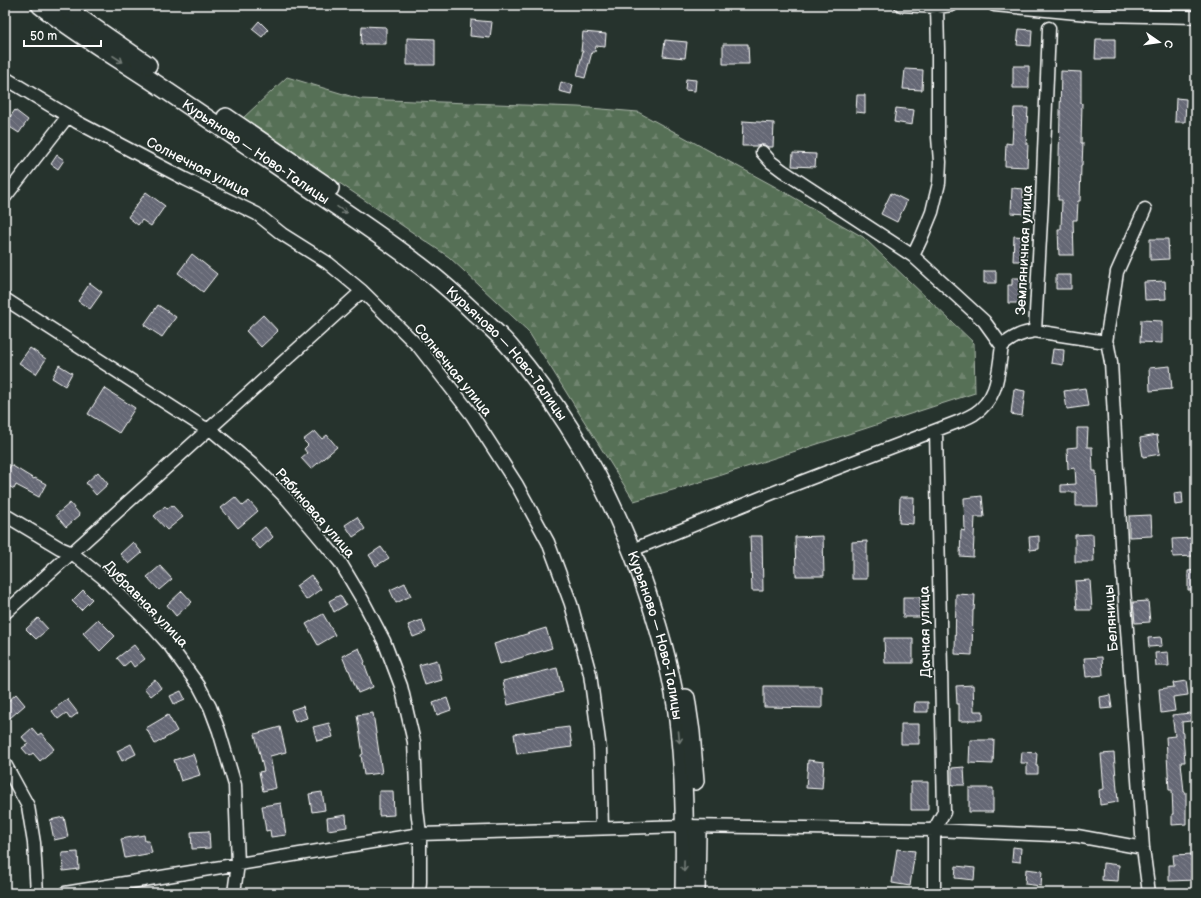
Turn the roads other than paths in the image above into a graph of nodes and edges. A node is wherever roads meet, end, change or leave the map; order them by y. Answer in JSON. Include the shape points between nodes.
{"nodes":[{"id":1,"x":40,"y":5,"type":"edge"},
{"id":2,"x":61,"y":5,"type":"edge"},
{"id":3,"x":901,"y":5,"type":"edge"},
{"id":4,"x":952,"y":5,"type":"edge"},
{"id":5,"x":994,"y":5,"type":"edge"},
{"id":6,"x":937,"y":7,"type":"junction"},
{"id":7,"x":1098,"y":10,"type":"edge"},
{"id":8,"x":1196,"y":17,"type":"edge"},
{"id":9,"x":1049,"y":28,"type":"dead end"},
{"id":10,"x":5,"y":78,"type":"edge"},
{"id":11,"x":68,"y":116,"type":"junction"},
{"id":12,"x":762,"y":152,"type":"dead end"},
{"id":13,"x":5,"y":197,"type":"edge"},
{"id":14,"x":1145,"y":209,"type":"dead end"},
{"id":15,"x":913,"y":256,"type":"junction"},
{"id":16,"x":362,"y":291,"type":"junction"},
{"id":17,"x":5,"y":299,"type":"edge"},
{"id":18,"x":1036,"y":331,"type":"junction"},
{"id":19,"x":1106,"y":342,"type":"junction"},
{"id":20,"x":1002,"y":346,"type":"junction"},
{"id":21,"x":210,"y":429,"type":"junction"},
{"id":22,"x":936,"y":431,"type":"junction"},
{"id":23,"x":5,"y":515,"type":"edge"},
{"id":24,"x":637,"y":548,"type":"junction"},
{"id":25,"x":72,"y":553,"type":"junction"},
{"id":26,"x":5,"y":613,"type":"edge"},
{"id":27,"x":5,"y":764,"type":"edge"},
{"id":28,"x":691,"y":826,"type":"junction"},
{"id":29,"x":602,"y":828,"type":"junction"},
{"id":30,"x":934,"y":830,"type":"junction"},
{"id":31,"x":420,"y":834,"type":"junction"},
{"id":32,"x":1143,"y":848,"type":"junction"},
{"id":33,"x":238,"y":864,"type":"junction"},
{"id":34,"x":36,"y":893,"type":"edge"},
{"id":35,"x":65,"y":893,"type":"edge"},
{"id":36,"x":234,"y":893,"type":"edge"},
{"id":37,"x":419,"y":893,"type":"edge"},
{"id":38,"x":684,"y":893,"type":"edge"},
{"id":39,"x":696,"y":893,"type":"edge"},
{"id":40,"x":934,"y":893,"type":"edge"},
{"id":41,"x":1149,"y":893,"type":"edge"}],
"edges":[{"from":1,"to":24,"type":"main road","name":"Курьяново — Ново-Талицы","one_way":true,"via":[[375,232],[459,298],[508,345],[544,389],[588,457],[623,527]]},
{"from":2,"to":24,"type":"main road","name":"Курьяново — Ново-Талицы","via":[[381,222],[458,282],[517,338],[561,394],[598,453],[618,491]]},
{"from":3,"to":6,"type":"street"},
{"from":4,"to":6,"type":"street"},
{"from":5,"to":7,"type":"street"},
{"from":6,"to":15,"type":"street","via":[[940,162],[938,183],[932,212]]},
{"from":7,"to":8,"type":"street"},
{"from":9,"to":18,"type":"street","name":"Земляничная улица"},
{"from":10,"to":11,"type":"street","name":"Солнечная улица"},
{"from":11,"to":13,"type":"street"},
{"from":11,"to":16,"type":"street","name":"Солнечная улица","via":[[185,179],[257,214],[282,234],[328,263]]},
{"from":12,"to":15,"type":"street","via":[[783,171]]},
{"from":14,"to":19,"type":"street","name":"Беляницы","via":[[1117,272]]},
{"from":15,"to":20,"type":"street","via":[[984,321]]},
{"from":16,"to":21,"type":"street"},
{"from":16,"to":29,"type":"street","name":"Солнечная улица","via":[[419,347],[472,415],[517,485],[548,542],[571,604],[590,674],[600,749]]},
{"from":17,"to":21,"type":"street","name":"Рябиновая улица","via":[[196,423]]},
{"from":18,"to":19,"type":"street"},
{"from":18,"to":20,"type":"street","name":"Земляничная улица","via":[[1025,332]]},
{"from":19,"to":32,"type":"street","name":"Беляницы","via":[[1111,362],[1122,562]]},
{"from":20,"to":22,"type":"street","via":[[997,383],[992,395],[975,414]]},
{"from":21,"to":25,"type":"street"},
{"from":21,"to":31,"type":"street","name":"Рябиновая улица","via":[[254,466],[287,499],[340,562],[384,641],[401,686],[414,742]]},
{"from":22,"to":24,"type":"street"},
{"from":22,"to":30,"type":"street","name":"Дачная улица","via":[[944,812]]},
{"from":23,"to":25,"type":"street","name":"Дубравная улица"},
{"from":24,"to":28,"type":"main road","name":"Курьяново — Ново-Талицы","via":[[670,676]]},
{"from":25,"to":26,"type":"street"},
{"from":25,"to":33,"type":"street","name":"Дубравная улица","via":[[102,577],[152,626],[199,686],[219,731],[235,785]]},
{"from":27,"to":34,"type":"street","via":[[28,806],[34,843]]},
{"from":28,"to":29,"type":"street"},
{"from":28,"to":30,"type":"street"},
{"from":28,"to":38,"type":"main road","name":"Курьяново — Ново-Талицы","one_way":true},
{"from":28,"to":39,"type":"main road","name":"Курьяново — Ново-Талицы"},
{"from":29,"to":31,"type":"street"},
{"from":30,"to":32,"type":"street","via":[[1077,836]]},
{"from":30,"to":40,"type":"street"},
{"from":31,"to":33,"type":"street"},
{"from":31,"to":37,"type":"street","name":"Рябиновая улица"},
{"from":32,"to":41,"type":"street","name":"Беляницы"},
{"from":33,"to":35,"type":"street"},
{"from":33,"to":36,"type":"street","name":"Дубравная улица"}]}
